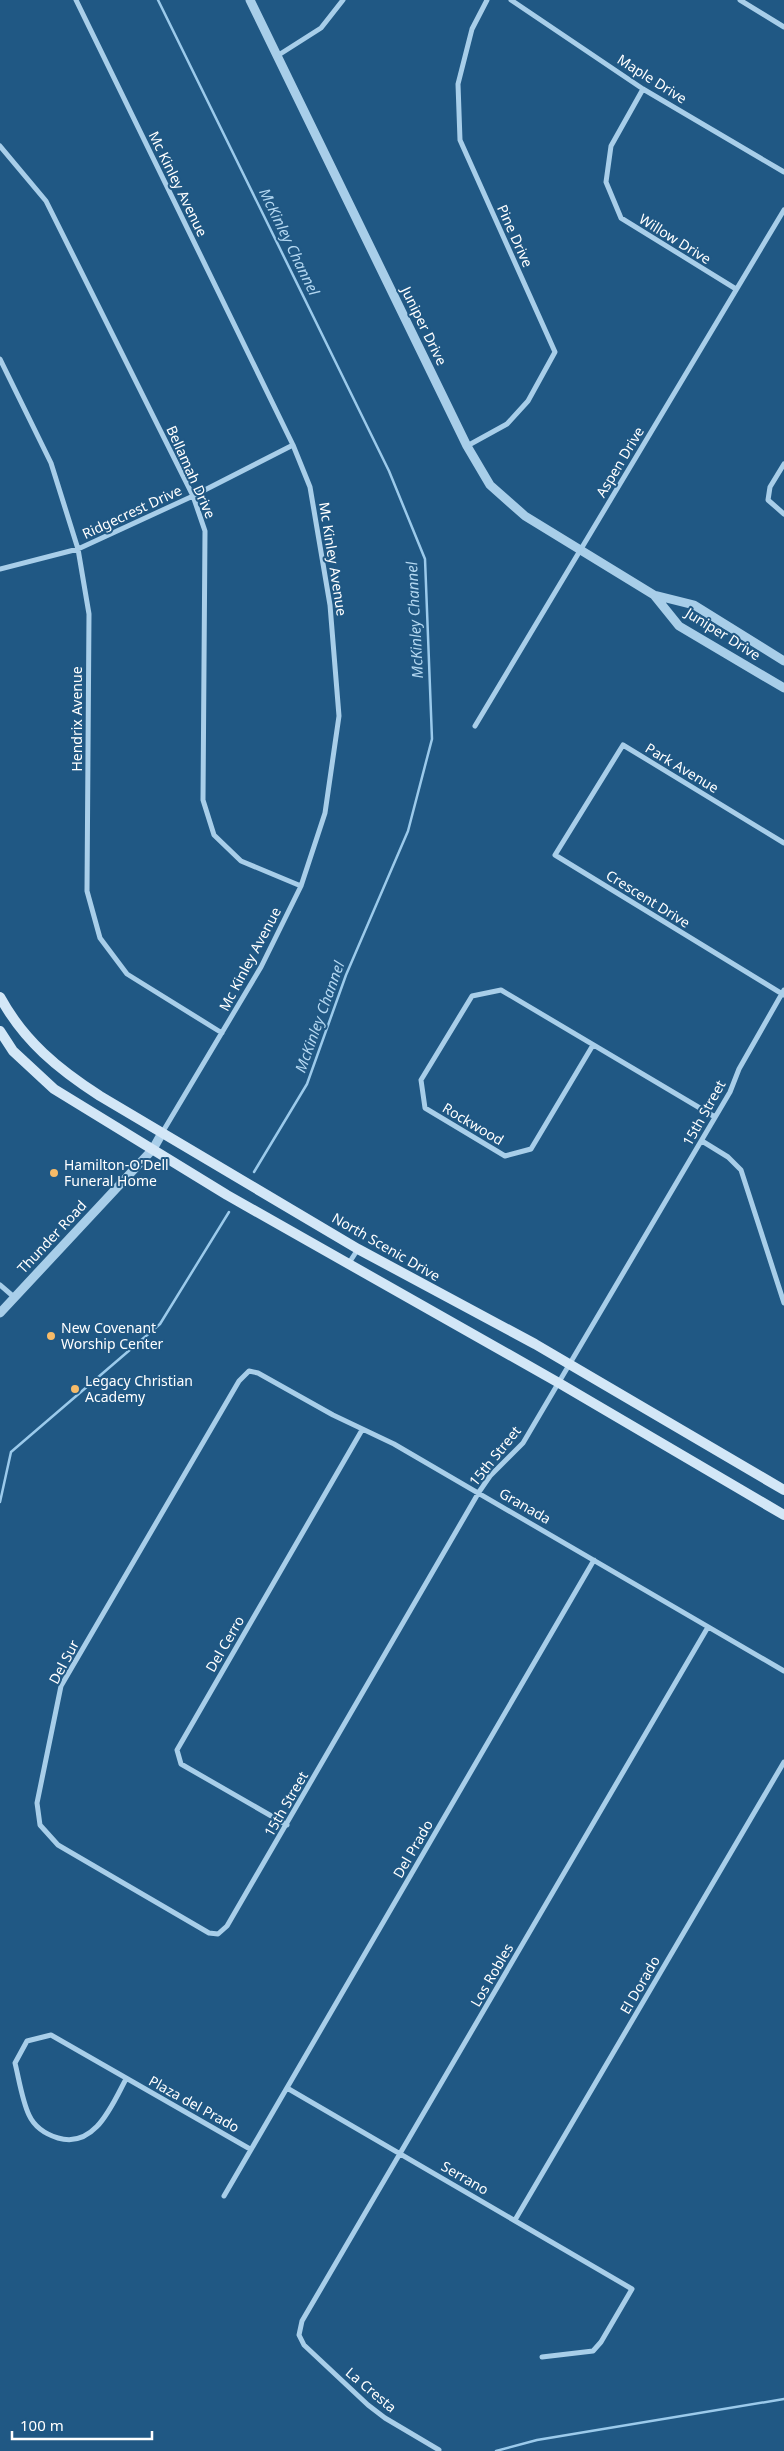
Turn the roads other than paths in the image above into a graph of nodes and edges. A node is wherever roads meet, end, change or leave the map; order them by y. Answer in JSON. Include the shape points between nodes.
{"nodes":[{"id":1,"x":76,"y":0,"type":"edge"},
{"id":2,"x":250,"y":0,"type":"edge"},
{"id":3,"x":343,"y":0,"type":"edge"},
{"id":4,"x":487,"y":0,"type":"edge"},
{"id":5,"x":511,"y":0,"type":"edge"},
{"id":6,"x":740,"y":0,"type":"edge"},
{"id":7,"x":784,"y":27,"type":"edge"},
{"id":8,"x":277,"y":56,"type":"junction"},
{"id":9,"x":643,"y":89,"type":"junction"},
{"id":10,"x":0,"y":146,"type":"edge"},
{"id":11,"x":784,"y":172,"type":"edge"},
{"id":12,"x":784,"y":210,"type":"edge"},
{"id":13,"x":736,"y":289,"type":"junction"},
{"id":14,"x":0,"y":359,"type":"edge"},
{"id":15,"x":293,"y":445,"type":"junction"},
{"id":16,"x":467,"y":446,"type":"junction"},
{"id":17,"x":784,"y":464,"type":"edge"},
{"id":18,"x":193,"y":496,"type":"junction"},
{"id":19,"x":784,"y":514,"type":"edge"},
{"id":20,"x":78,"y":549,"type":"junction"},
{"id":21,"x":580,"y":552,"type":"junction"},
{"id":22,"x":0,"y":569,"type":"edge"},
{"id":23,"x":654,"y":595,"type":"junction"},
{"id":24,"x":784,"y":660,"type":"edge"},
{"id":25,"x":784,"y":688,"type":"edge"},
{"id":26,"x":475,"y":726,"type":"dead end"},
{"id":27,"x":588,"y":800,"type":"joint"},
{"id":28,"x":784,"y":843,"type":"edge"},
{"id":29,"x":301,"y":886,"type":"junction"},
{"id":30,"x":783,"y":993,"type":"edge"},
{"id":31,"x":0,"y":997,"type":"edge"},
{"id":32,"x":0,"y":1031,"type":"edge"},
{"id":33,"x":222,"y":1033,"type":"junction"},
{"id":34,"x":593,"y":1045,"type":"junction"},
{"id":35,"x":715,"y":1117,"type":"junction"},
{"id":36,"x":162,"y":1133,"type":"junction"},
{"id":37,"x":702,"y":1141,"type":"junction"},
{"id":38,"x":153,"y":1149,"type":"junction"},
{"id":39,"x":358,"y":1249,"type":"junction"},
{"id":40,"x":349,"y":1263,"type":"junction"},
{"id":41,"x":0,"y":1285,"type":"edge"},
{"id":42,"x":14,"y":1297,"type":"junction"},
{"id":43,"x":784,"y":1303,"type":"edge"},
{"id":44,"x":0,"y":1313,"type":"edge"},
{"id":45,"x":569,"y":1365,"type":"junction"},
{"id":46,"x":249,"y":1371,"type":"joint"},
{"id":47,"x":559,"y":1383,"type":"junction"},
{"id":48,"x":362,"y":1430,"type":"junction"},
{"id":49,"x":784,"y":1490,"type":"edge"},
{"id":50,"x":479,"y":1492,"type":"junction"},
{"id":51,"x":784,"y":1515,"type":"edge"},
{"id":52,"x":594,"y":1560,"type":"junction"},
{"id":53,"x":708,"y":1627,"type":"junction"},
{"id":54,"x":784,"y":1671,"type":"edge"},
{"id":55,"x":784,"y":1762,"type":"edge"},
{"id":56,"x":287,"y":1825,"type":"junction"},
{"id":57,"x":218,"y":1934,"type":"joint"},
{"id":58,"x":126,"y":2079,"type":"junction"},
{"id":59,"x":287,"y":2088,"type":"junction"},
{"id":60,"x":250,"y":2149,"type":"junction"},
{"id":61,"x":401,"y":2154,"type":"junction"},
{"id":62,"x":224,"y":2196,"type":"dead end"},
{"id":63,"x":515,"y":2220,"type":"junction"},
{"id":64,"x":299,"y":2335,"type":"joint"},
{"id":65,"x":542,"y":2357,"type":"dead end"},
{"id":66,"x":438,"y":2450,"type":"edge"}],
"edges":[{"from":1,"to":15,"type":"street","name":"Mc Kinley Avenue"},
{"from":2,"to":8,"type":"street","name":"Juniper Drive"},
{"from":3,"to":8,"type":"street","via":[[321,28]]},
{"from":4,"to":16,"type":"street","name":"Pine Drive","via":[[472,29],[458,84],[460,140],[555,352],[528,400],[507,424]]},
{"from":5,"to":9,"type":"street","name":"Maple Drive"},
{"from":6,"to":7,"type":"street"},
{"from":8,"to":16,"type":"street","name":"Juniper Drive"},
{"from":9,"to":11,"type":"street","name":"Maple Drive"},
{"from":9,"to":13,"type":"street","name":"Willow Drive","via":[[611,146],[606,182],[621,218]]},
{"from":10,"to":18,"type":"street","name":"Bellamah Drive","via":[[46,201]]},
{"from":12,"to":13,"type":"street","name":"Aspen Drive"},
{"from":13,"to":21,"type":"street","name":"Aspen Drive"},
{"from":14,"to":20,"type":"street","name":"Hendrix Avenue","via":[[51,463]]},
{"from":15,"to":18,"type":"street","name":"Ridgecrest Drive"},
{"from":15,"to":29,"type":"street","name":"Mc Kinley Avenue","via":[[310,487],[330,605],[339,716],[325,813]]},
{"from":16,"to":21,"type":"street","name":"Juniper Drive","via":[[490,485],[525,516]]},
{"from":17,"to":19,"type":"street","via":[[770,487],[768,500]]},
{"from":18,"to":20,"type":"street","name":"Ridgecrest Drive"},
{"from":18,"to":29,"type":"street","name":"Bellamah Drive","via":[[205,531],[203,800],[214,835],[241,861]]},
{"from":20,"to":22,"type":"street","name":"Ridgecrest Drive"},
{"from":20,"to":33,"type":"street","name":"Hendrix Avenue","via":[[89,614],[87,891],[100,938],[127,974]]},
{"from":21,"to":23,"type":"street","name":"Juniper Drive"},
{"from":21,"to":26,"type":"street","name":"Aspen Drive"},
{"from":23,"to":24,"type":"street","name":"Juniper Drive","via":[[694,605]]},
{"from":23,"to":25,"type":"street","name":"Juniper Drive","via":[[680,626]]},
{"from":27,"to":28,"type":"street","name":"Park Avenue","via":[[623,745]]},
{"from":27,"to":30,"type":"street","name":"Crescent Drive","via":[[555,855]]},
{"from":29,"to":33,"type":"street","name":"Mc Kinley Avenue","via":[[261,967]]},
{"from":30,"to":35,"type":"street","name":"15th Street"},
{"from":31,"to":36,"type":"main road","name":"North Scenic Drive","via":[[10,1016],[36,1048],[68,1075]]},
{"from":32,"to":38,"type":"main road","via":[[13,1051],[54,1089]]},
{"from":33,"to":36,"type":"street","name":"Mc Kinley Avenue"},
{"from":34,"to":34,"type":"street","name":"Rockwood","via":[[501,990],[472,996],[422,1080],[425,1108],[505,1156],[531,1149]]},
{"from":34,"to":35,"type":"street","name":"Rockwood"},
{"from":35,"to":37,"type":"street","name":"15th Street"},
{"from":36,"to":38,"type":"street","name":"Thunder Road"},
{"from":36,"to":39,"type":"main road","name":"North Scenic Drive"},
{"from":37,"to":43,"type":"street","via":[[728,1157],[741,1170]]},
{"from":37,"to":45,"type":"street","name":"15th Street"},
{"from":38,"to":40,"type":"main road","via":[[227,1195]]},
{"from":38,"to":42,"type":"street","name":"Thunder Road"},
{"from":39,"to":40,"type":"street"},
{"from":39,"to":45,"type":"main road","name":"North Scenic Drive"},
{"from":40,"to":47,"type":"main road"},
{"from":41,"to":42,"type":"street"},
{"from":42,"to":44,"type":"street","name":"Thunder Road"},
{"from":45,"to":47,"type":"street","name":"15th Street"},
{"from":45,"to":49,"type":"main road","name":"North Scenic Drive"},
{"from":46,"to":48,"type":"street","name":"Granada"},
{"from":46,"to":57,"type":"street","name":"Del Sur","via":[[239,1381],[61,1686],[37,1803],[40,1825],[58,1845],[209,1933]]},
{"from":47,"to":50,"type":"street","name":"15th Street","via":[[523,1443],[490,1476]]},
{"from":47,"to":51,"type":"main road"},
{"from":48,"to":50,"type":"street","name":"Granada","via":[[394,1444]]},
{"from":48,"to":56,"type":"street","name":"Del Cerro","via":[[177,1750],[181,1764]]},
{"from":50,"to":52,"type":"street","name":"Granada"},
{"from":50,"to":56,"type":"street","name":"15th Street"},
{"from":52,"to":53,"type":"street","name":"Granada"},
{"from":52,"to":59,"type":"street","name":"Del Prado"},
{"from":53,"to":54,"type":"street","name":"Granada"},
{"from":53,"to":61,"type":"street","name":"Los Robles"},
{"from":55,"to":63,"type":"street","name":"El Dorado"},
{"from":56,"to":57,"type":"street","name":"15th Street","via":[[227,1926]]},
{"from":58,"to":58,"type":"street","name":"Plaza del Prado","via":[[51,2035],[27,2040],[15,2063],[29,2115],[44,2134],[66,2141],[88,2135],[106,2118]]},
{"from":58,"to":60,"type":"street","name":"Plaza del Prado"},
{"from":59,"to":60,"type":"street","name":"Del Prado"},
{"from":59,"to":61,"type":"street","name":"Serrano"},
{"from":60,"to":62,"type":"street","name":"Del Prado"},
{"from":61,"to":63,"type":"street","name":"Serrano"},
{"from":61,"to":64,"type":"street","name":"Los Robles","via":[[302,2321]]},
{"from":63,"to":65,"type":"street","name":"Serrano","via":[[632,2289],[593,2351]]},
{"from":64,"to":66,"type":"street","name":"La Cresta","via":[[304,2345],[368,2405]]}]}
